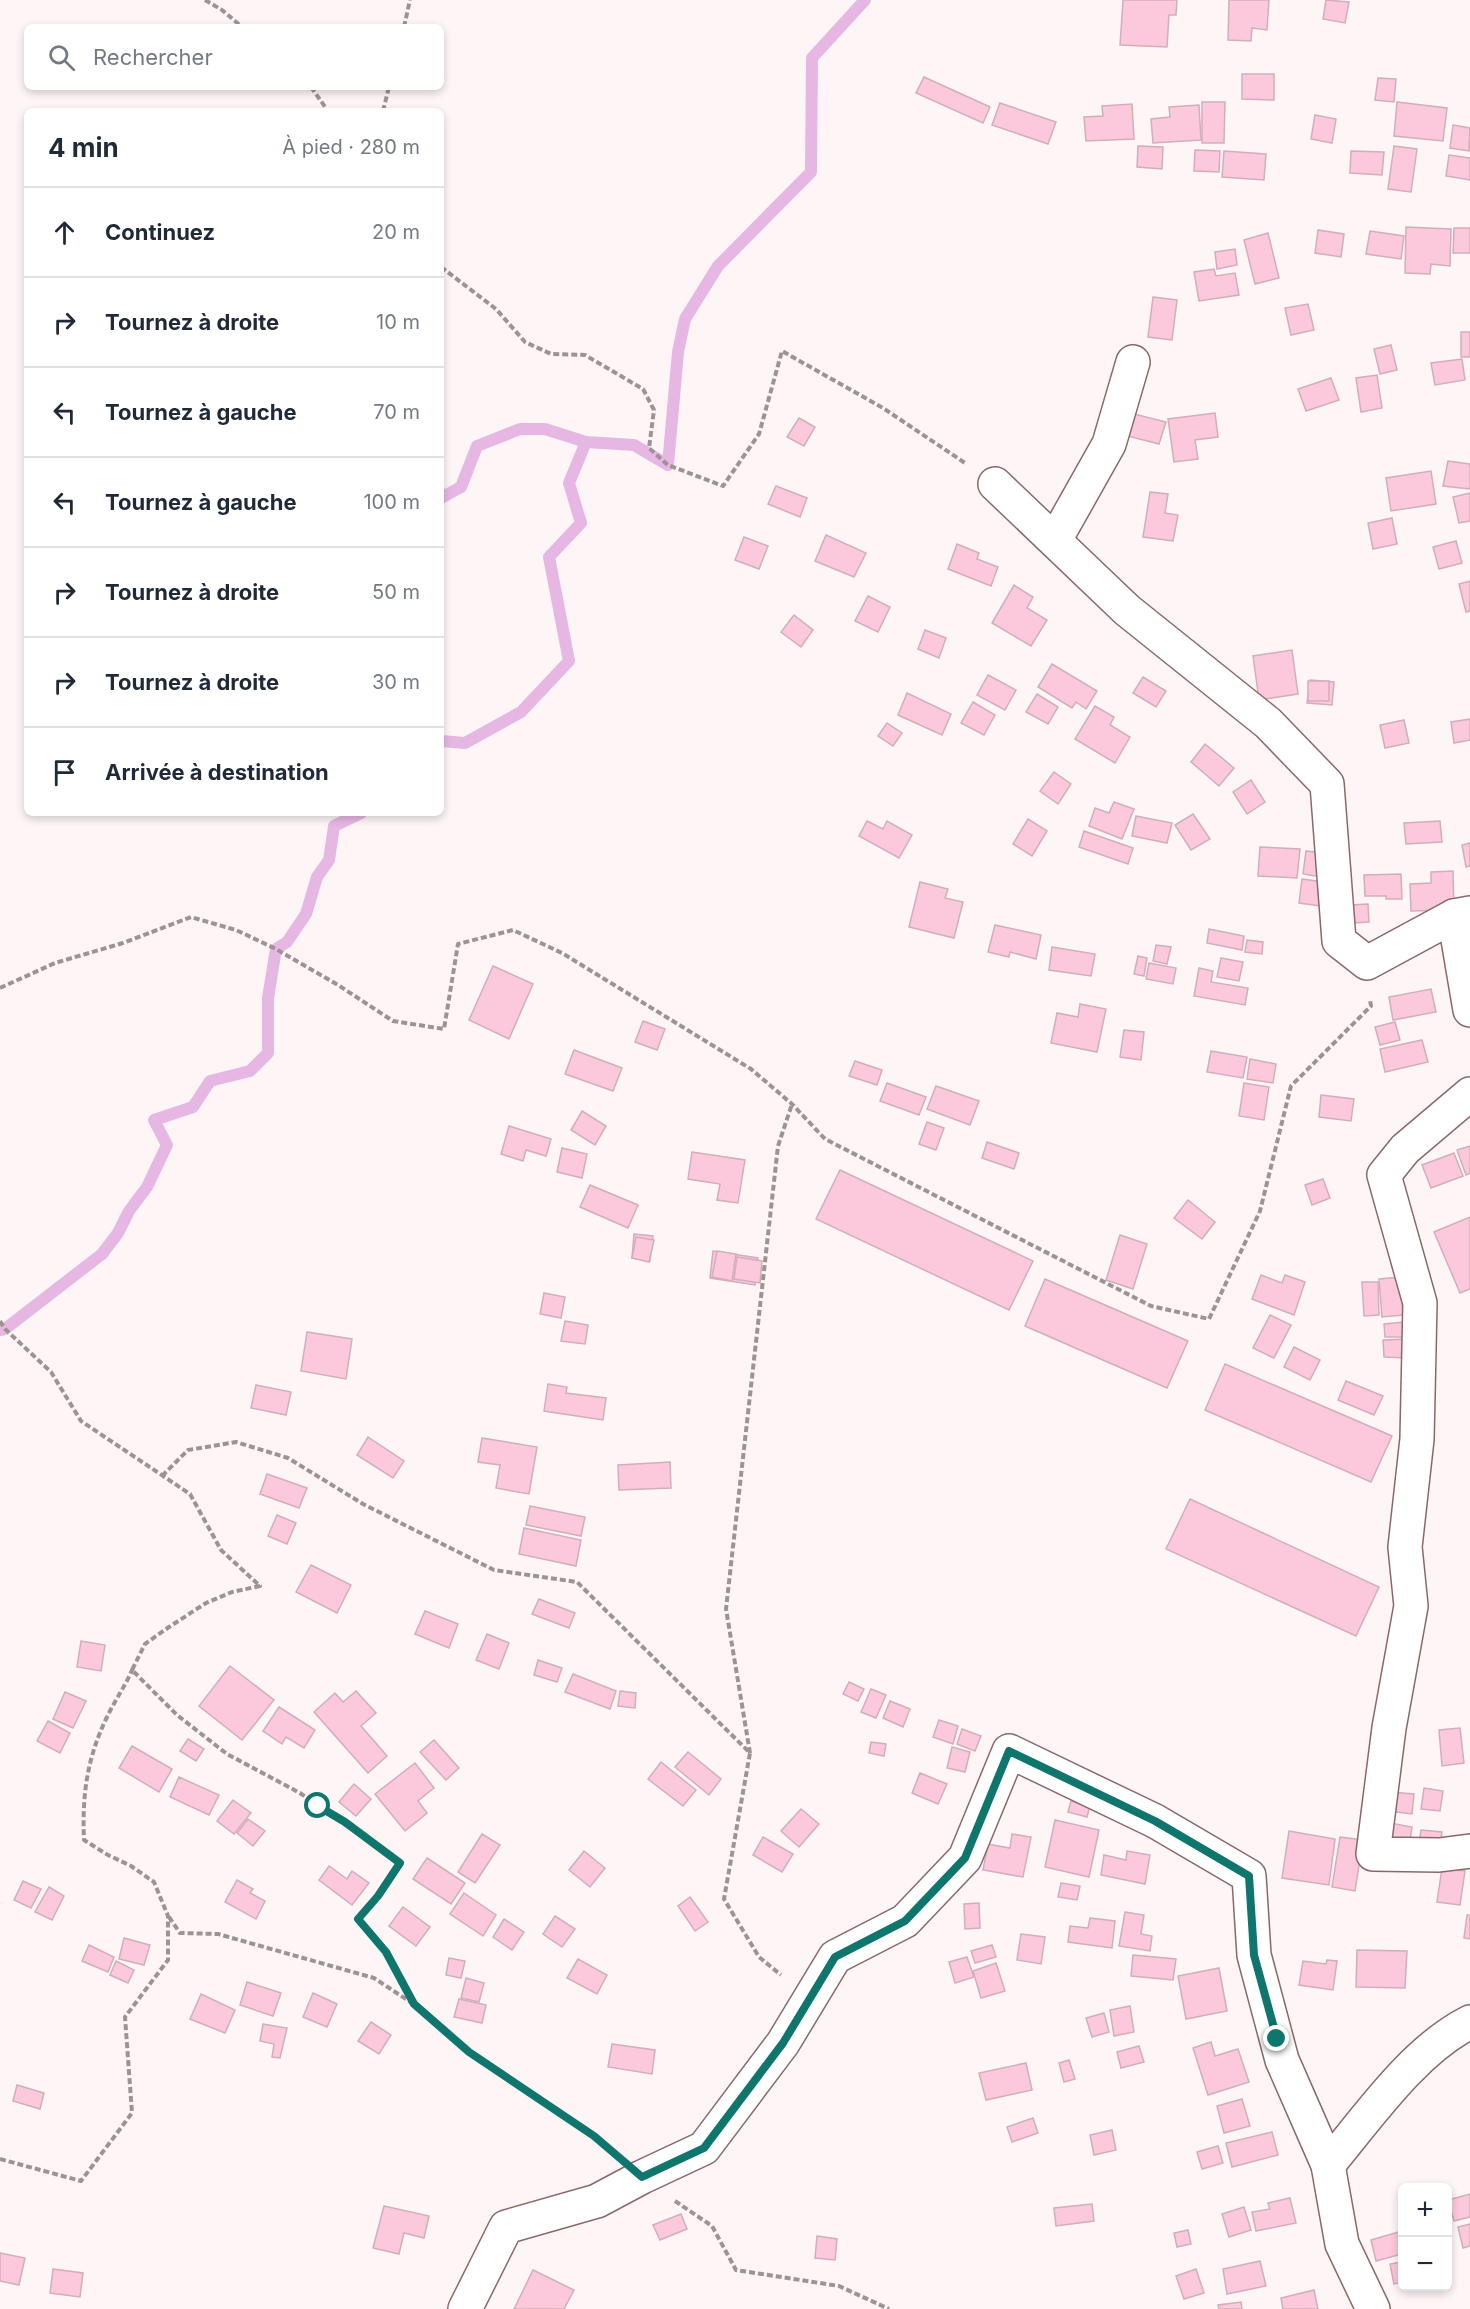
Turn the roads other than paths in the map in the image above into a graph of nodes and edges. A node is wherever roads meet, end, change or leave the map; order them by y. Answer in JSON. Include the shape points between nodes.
{"nodes":[{"id":1,"x":1133,"y":362,"type":"dead end"},
{"id":2,"x":995,"y":484,"type":"road end"},
{"id":3,"x":1055,"y":540,"type":"junction"},
{"id":4,"x":1462,"y":915,"type":"edge"},
{"id":5,"x":1470,"y":1010,"type":"edge"},
{"id":6,"x":1470,"y":1094,"type":"edge"},
{"id":7,"x":1470,"y":1851,"type":"edge"},
{"id":8,"x":1470,"y":2022,"type":"edge"},
{"id":9,"x":1328,"y":2165,"type":"junction"},
{"id":10,"x":465,"y":2309,"type":"edge"},
{"id":11,"x":1373,"y":2309,"type":"edge"}],
"edges":[{"from":1,"to":3,"type":"street","via":[[1109,444]]},
{"from":2,"to":3,"type":"street"},
{"from":3,"to":4,"type":"street","via":[[1127,610],[1268,723],[1327,784],[1339,942],[1367,963]]},
{"from":4,"to":5,"type":"street"},
{"from":6,"to":7,"type":"street","via":[[1405,1149],[1384,1174],[1420,1303],[1417,1440],[1405,1547],[1411,1606],[1389,1728],[1373,1854],[1439,1855]]},
{"from":8,"to":9,"type":"street","via":[[1454,2030],[1404,2074]]},
{"from":9,"to":10,"type":"street","via":[[1282,2060],[1254,1955],[1249,1876],[1155,1821],[1009,1751],[965,1858],[905,1921],[835,1957],[783,2043],[704,2148],[597,2201],[506,2227]]},
{"from":9,"to":11,"type":"street","via":[[1342,2244]]}]}
